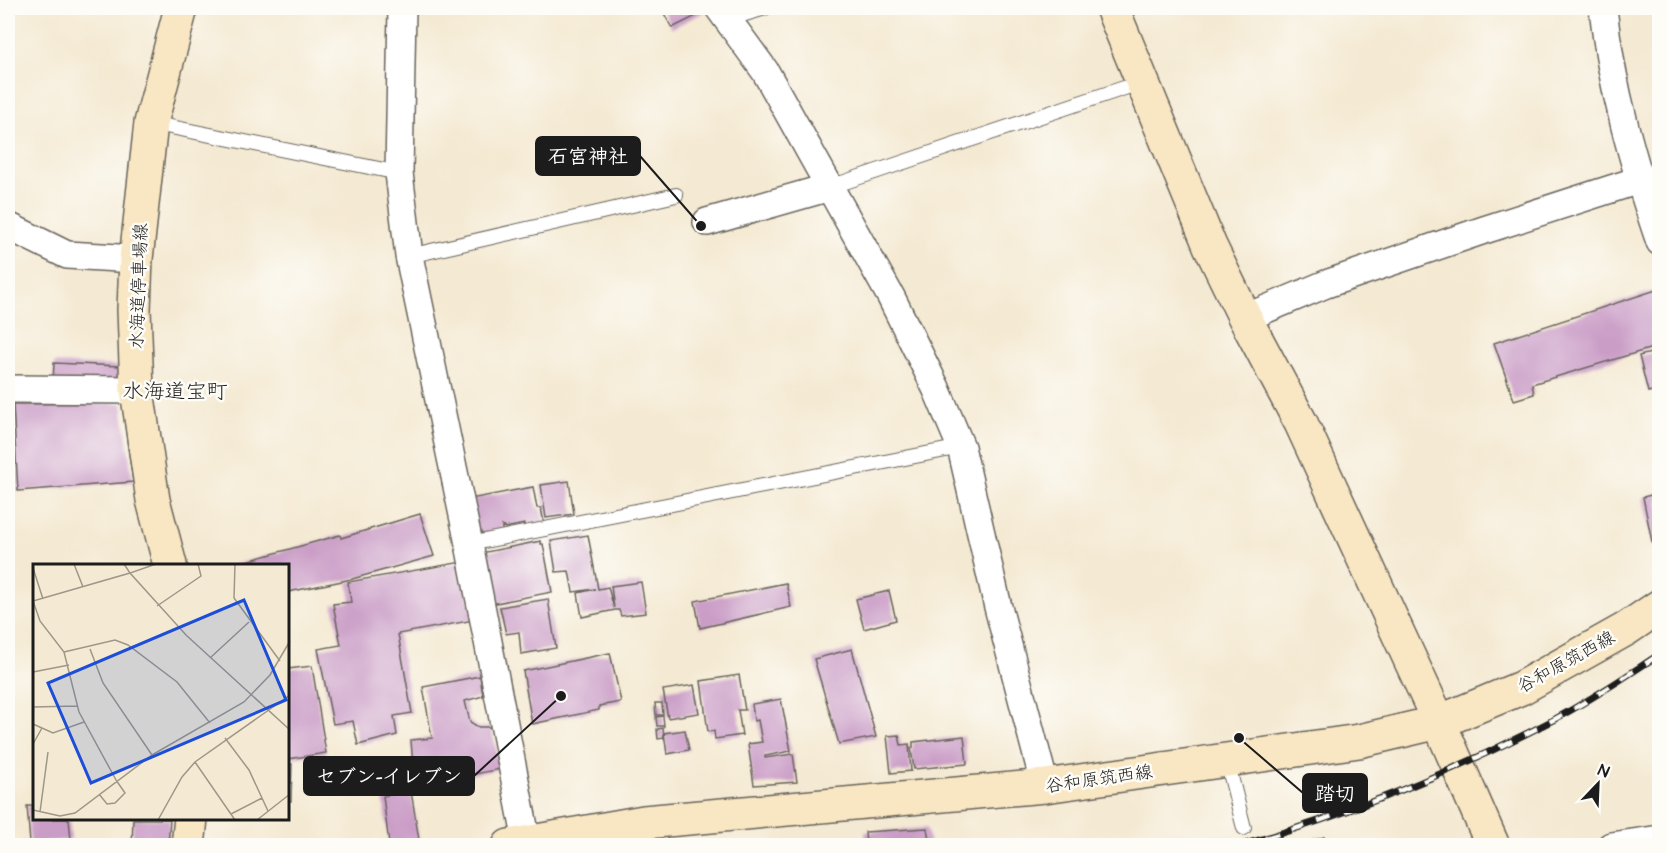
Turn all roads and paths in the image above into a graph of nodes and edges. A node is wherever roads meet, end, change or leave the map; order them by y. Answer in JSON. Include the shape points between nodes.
{"nodes":[{"id":1,"x":181,"y":8,"type":"edge"},
{"id":2,"x":402,"y":8,"type":"edge"},
{"id":3,"x":765,"y":8,"type":"edge"},
{"id":4,"x":1112,"y":8,"type":"edge"},
{"id":5,"x":1604,"y":8,"type":"edge"},
{"id":6,"x":723,"y":13,"type":"edge"},
{"id":7,"x":1142,"y":82,"type":"junction"},
{"id":8,"x":151,"y":123,"type":"junction"},
{"id":9,"x":399,"y":173,"type":"junction"},
{"id":10,"x":1639,"y":180,"type":"junction"},
{"id":11,"x":830,"y":187,"type":"junction"},
{"id":12,"x":676,"y":195,"type":"dead end"},
{"id":13,"x":707,"y":222,"type":"dead end"},
{"id":14,"x":8,"y":226,"type":"edge"},
{"id":15,"x":1659,"y":242,"type":"edge"},
{"id":16,"x":410,"y":256,"type":"junction"},
{"id":17,"x":136,"y":259,"type":"junction"},
{"id":18,"x":1245,"y":318,"type":"junction"},
{"id":19,"x":8,"y":389,"type":"edge"},
{"id":20,"x":137,"y":390,"type":"junction"},
{"id":21,"x":961,"y":447,"type":"junction"},
{"id":22,"x":470,"y":544,"type":"junction"},
{"id":23,"x":170,"y":564,"type":"edge"},
{"id":24,"x":1659,"y":606,"type":"edge"},
{"id":25,"x":1440,"y":722,"type":"junction"},
{"id":26,"x":1227,"y":761,"type":"junction"},
{"id":27,"x":1045,"y":786,"type":"junction"},
{"id":28,"x":191,"y":820,"type":"edge"},
{"id":29,"x":1244,"y":828,"type":"dead end"},
{"id":30,"x":1659,"y":839,"type":"edge"},
{"id":31,"x":518,"y":844,"type":"edge"},
{"id":32,"x":188,"y":846,"type":"edge"},
{"id":33,"x":1493,"y":846,"type":"edge"},
{"id":34,"x":1611,"y":846,"type":"edge"}],
"edges":[{"from":1,"to":8,"type":"main road","name":"水海道停車場線"},
{"from":2,"to":9,"type":"street"},
{"from":3,"to":6,"type":"lane"},
{"from":4,"to":7,"type":"main road"},
{"from":5,"to":10,"type":"street","via":[[1607,47]]},
{"from":6,"to":11,"type":"street","via":[[765,71]]},
{"from":7,"to":11,"type":"lane"},
{"from":7,"to":18,"type":"main road","via":[[1210,246]]},
{"from":8,"to":9,"type":"lane"},
{"from":8,"to":17,"type":"main road","name":"水海道停車場線"},
{"from":9,"to":16,"type":"street"},
{"from":10,"to":15,"type":"street"},
{"from":10,"to":18,"type":"street","via":[[1326,284]]},
{"from":11,"to":13,"type":"street"},
{"from":11,"to":21,"type":"street","via":[[901,316]]},
{"from":12,"to":16,"type":"lane"},
{"from":14,"to":17,"type":"street","via":[[67,255]]},
{"from":16,"to":22,"type":"street"},
{"from":17,"to":20,"type":"main road","name":"水海道停車場線"},
{"from":18,"to":25,"type":"main road","via":[[1301,423]]},
{"from":19,"to":20,"type":"street"},
{"from":20,"to":23,"type":"main road","name":"水海道停車場線","via":[[153,500]]},
{"from":21,"to":22,"type":"lane"},
{"from":21,"to":27,"type":"street"},
{"from":22,"to":31,"type":"street"},
{"from":24,"to":25,"type":"main road","name":"谷和原筑西線","via":[[1521,688]]},
{"from":25,"to":26,"type":"main road","name":"谷和原筑西線","via":[[1359,741]]},
{"from":25,"to":33,"type":"main road"},
{"from":26,"to":27,"type":"main road","name":"谷和原筑西線"},
{"from":26,"to":29,"type":"lane"},
{"from":27,"to":31,"type":"main road","name":"谷和原筑西線","via":[[644,822]]},
{"from":28,"to":32,"type":"main road"},
{"from":30,"to":34,"type":"street"}]}
